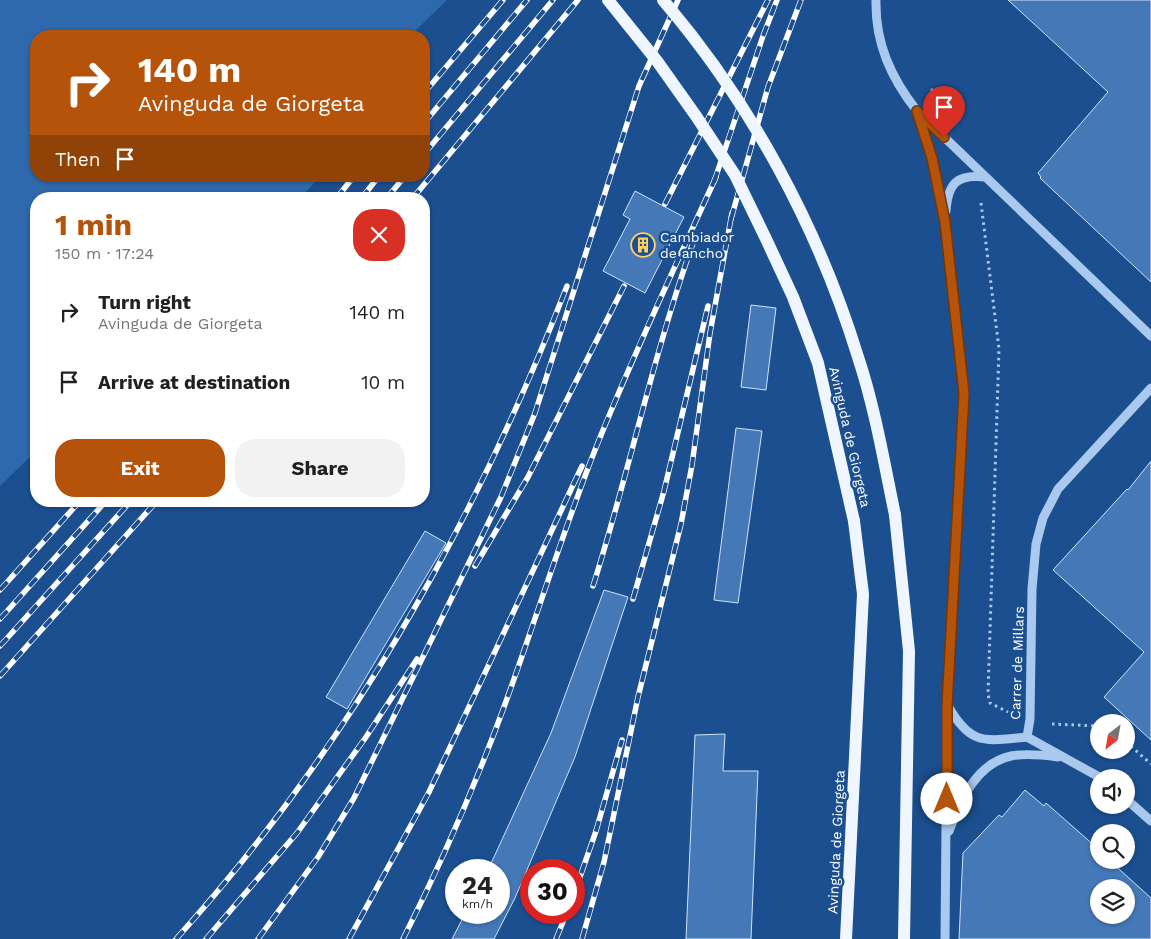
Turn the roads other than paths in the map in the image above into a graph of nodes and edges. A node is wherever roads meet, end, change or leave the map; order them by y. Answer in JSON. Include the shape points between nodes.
{"nodes":[{"id":1,"x":608,"y":0,"type":"edge"},
{"id":2,"x":663,"y":0,"type":"edge"},
{"id":3,"x":876,"y":0,"type":"edge"},
{"id":4,"x":917,"y":111,"type":"junction"},
{"id":5,"x":985,"y":176,"type":"junction"},
{"id":6,"x":945,"y":222,"type":"junction"},
{"id":7,"x":1151,"y":336,"type":"edge"},
{"id":8,"x":1151,"y":388,"type":"edge"},
{"id":9,"x":947,"y":706,"type":"junction"},
{"id":10,"x":1027,"y":737,"type":"junction"},
{"id":11,"x":1060,"y":757,"type":"junction"},
{"id":12,"x":1090,"y":772,"type":"edge"},
{"id":13,"x":1135,"y":807,"type":"edge"},
{"id":14,"x":1151,"y":821,"type":"edge"},
{"id":15,"x":946,"y":836,"type":"junction"},
{"id":16,"x":846,"y":939,"type":"edge"},
{"id":17,"x":904,"y":939,"type":"edge"},
{"id":18,"x":945,"y":939,"type":"edge"}],
"edges":[{"from":1,"to":16,"type":"main road","name":"Avinguda de Giorgeta","bridge":true,"via":[[657,62],[735,175],[793,297],[818,363],[854,521],[863,594]]},
{"from":2,"to":17,"type":"main road","name":"Avinguda de Giorgeta","bridge":true,"via":[[710,60],[784,178],[818,248],[859,358],[873,410],[895,515],[909,651]]},
{"from":3,"to":4,"type":"street","via":[[876,23],[882,50],[893,76]]},
{"from":4,"to":5,"type":"street"},
{"from":4,"to":6,"type":"street","via":[[932,158]]},
{"from":5,"to":6,"type":"street","via":[[969,175],[955,182],[947,196]]},
{"from":5,"to":7,"type":"street"},
{"from":6,"to":9,"type":"street","via":[[964,393]]},
{"from":8,"to":10,"type":"street","name":"Carrer de Millars","via":[[1058,489],[1043,518],[1036,544],[1032,589]]},
{"from":9,"to":10,"type":"street","name":"Carrer de Millars","via":[[968,734],[989,741]]},
{"from":9,"to":15,"type":"street"},
{"from":10,"to":11,"type":"street","name":"Carrer de Millars"},
{"from":11,"to":12,"type":"street","name":"Carrer de Millars"},
{"from":11,"to":15,"type":"street","name":"Carrer de Millars","via":[[1011,756],[993,764],[973,781]]},
{"from":13,"to":14,"type":"street"},
{"from":15,"to":18,"type":"street"}]}
